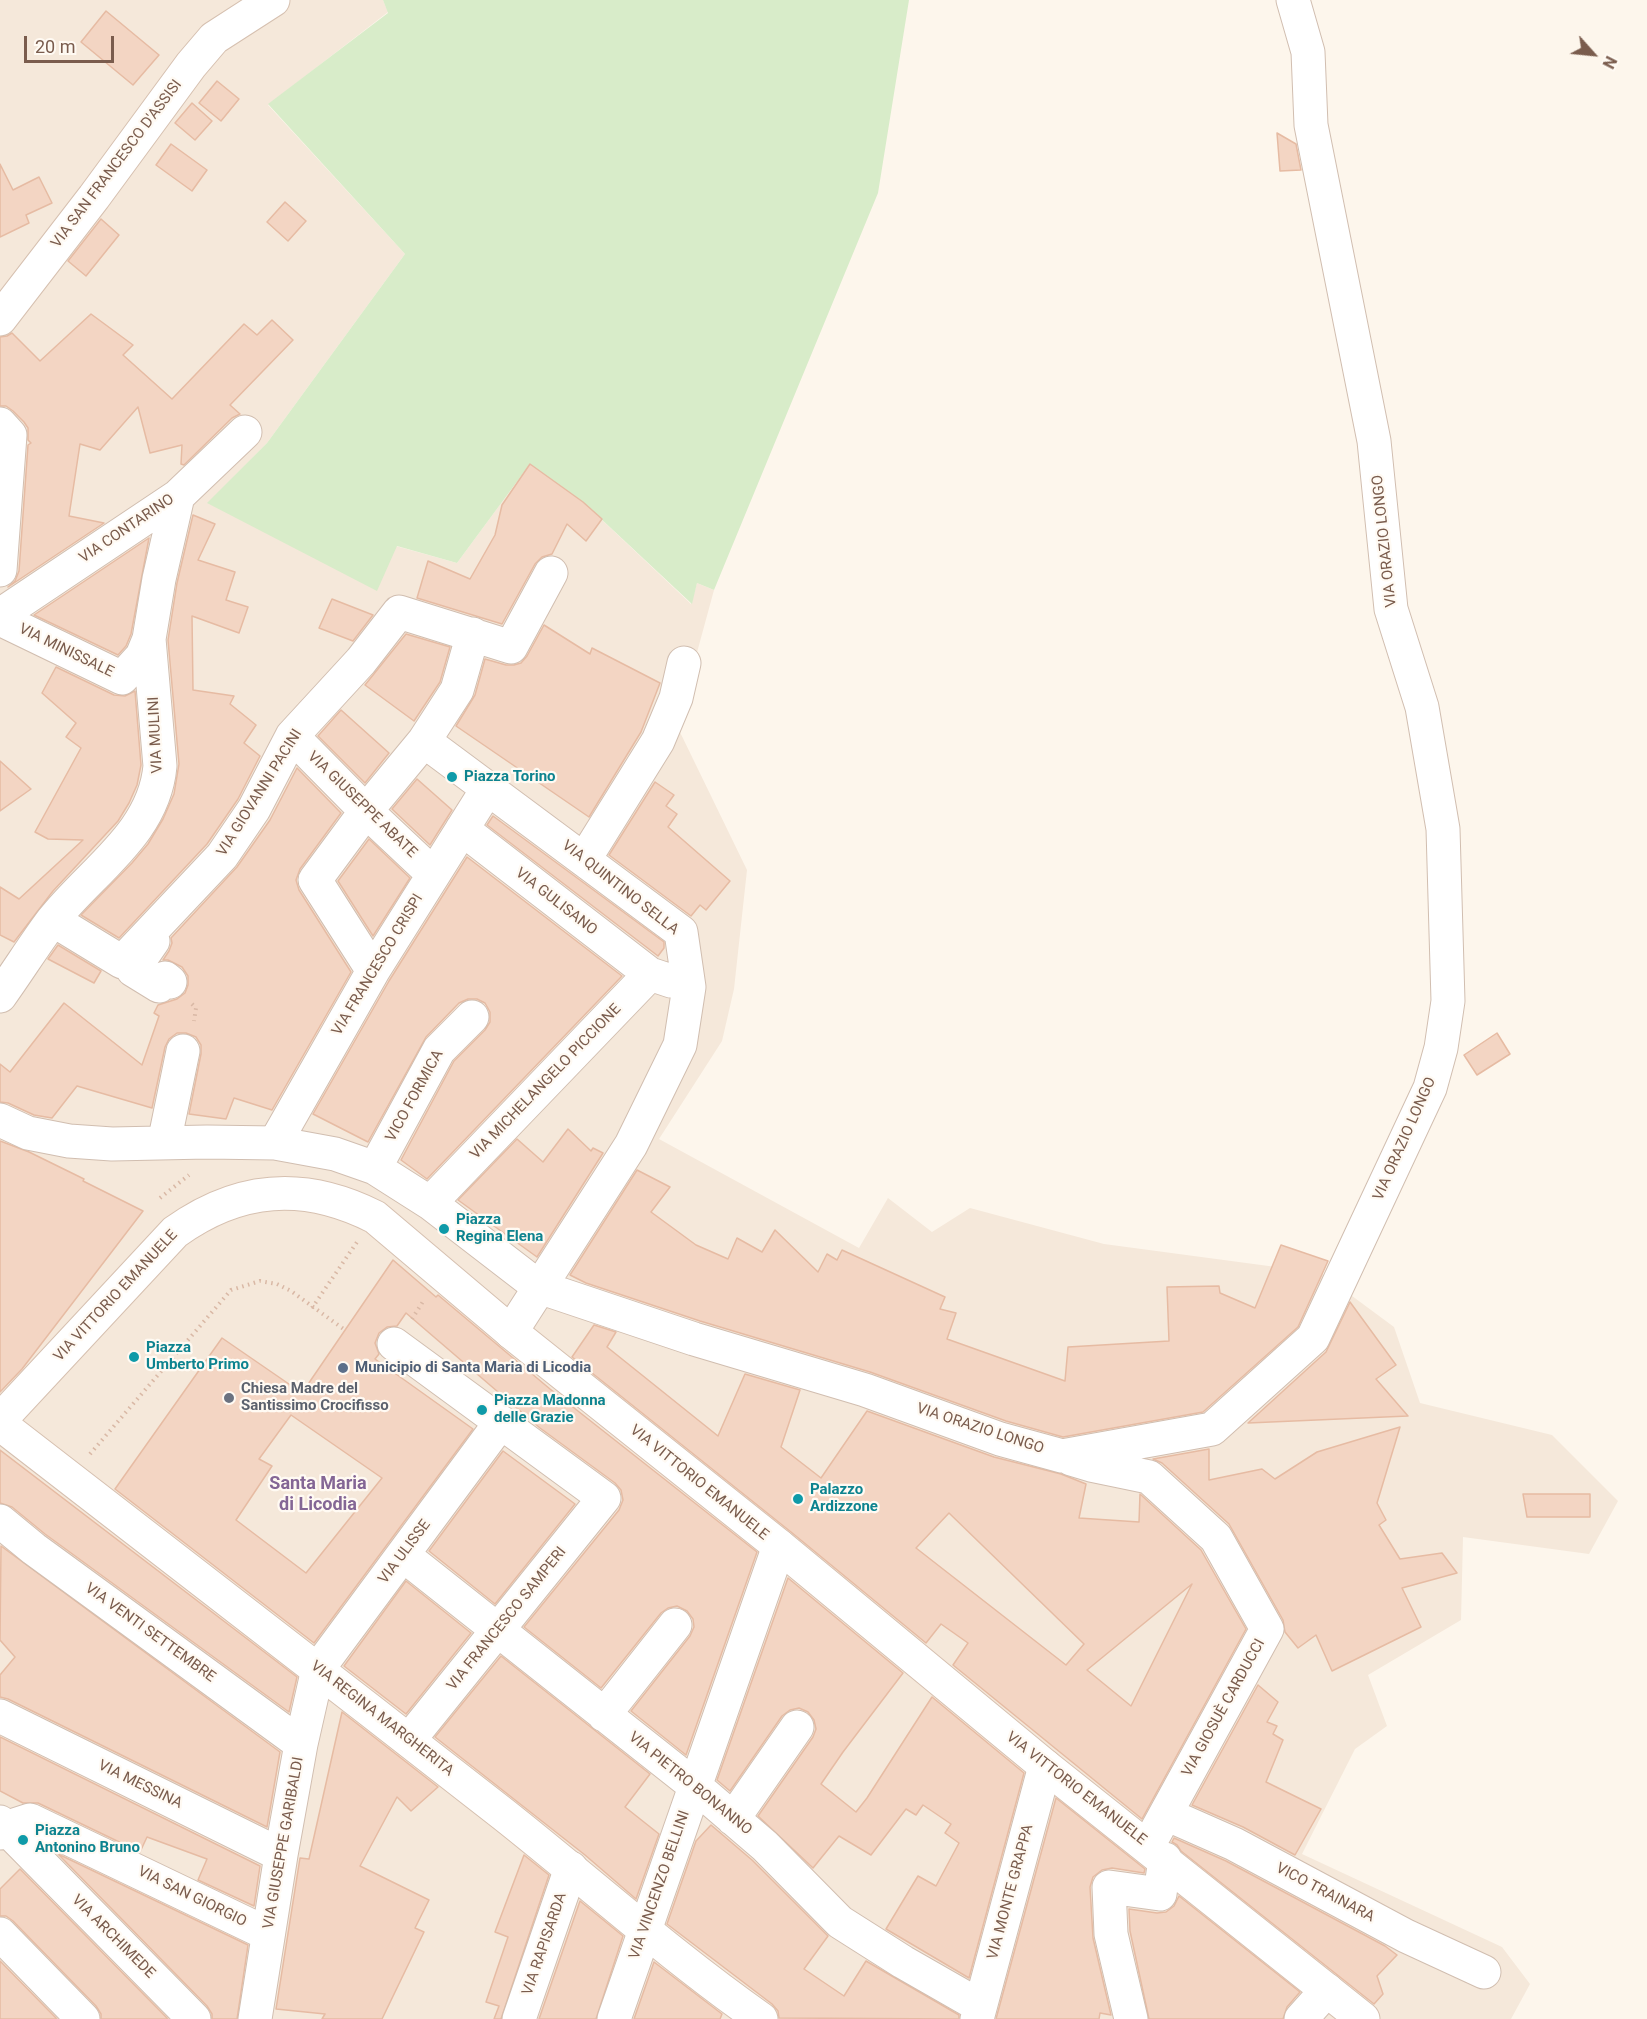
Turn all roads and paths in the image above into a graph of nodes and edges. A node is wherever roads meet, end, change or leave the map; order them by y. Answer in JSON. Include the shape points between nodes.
{"nodes":[{"id":1,"x":273,"y":0,"type":"edge"},
{"id":2,"x":1293,"y":0,"type":"edge"},
{"id":3,"x":0,"y":319,"type":"edge"},
{"id":4,"x":0,"y":424,"type":"edge"},
{"id":5,"x":245,"y":432,"type":"dead end"},
{"id":6,"x":178,"y":496,"type":"junction"},
{"id":7,"x":0,"y":570,"type":"edge"},
{"id":8,"x":551,"y":573,"type":"dead end"},
{"id":9,"x":0,"y":617,"type":"edge"},
{"id":10,"x":473,"y":634,"type":"junction"},
{"id":11,"x":149,"y":639,"type":"junction"},
{"id":12,"x":684,"y":663,"type":"dead end"},
{"id":13,"x":292,"y":736,"type":"junction"},
{"id":14,"x":427,"y":737,"type":"junction"},
{"id":15,"x":492,"y":791,"type":"junction"},
{"id":16,"x":366,"y":811,"type":"junction"},
{"id":17,"x":464,"y":825,"type":"junction"},
{"id":18,"x":584,"y":860,"type":"junction"},
{"id":19,"x":433,"y":874,"type":"junction"},
{"id":20,"x":53,"y":920,"type":"junction"},
{"id":21,"x":150,"y":932,"type":"junction"},
{"id":22,"x":373,"y":971,"type":"junction"},
{"id":23,"x":650,"y":974,"type":"junction"},
{"id":24,"x":170,"y":982,"type":"joint"},
{"id":25,"x":689,"y":987,"type":"junction"},
{"id":26,"x":0,"y":996,"type":"edge"},
{"id":27,"x":471,"y":1017,"type":"dead end"},
{"id":28,"x":183,"y":1051,"type":"joint"},
{"id":29,"x":0,"y":1120,"type":"edge"},
{"id":30,"x":164,"y":1143,"type":"junction"},
{"id":31,"x":275,"y":1143,"type":"junction"},
{"id":32,"x":380,"y":1159,"type":"junction"},
{"id":33,"x":192,"y":1173,"type":"dead end"},
{"id":34,"x":436,"y":1196,"type":"junction"},
{"id":35,"x":160,"y":1198,"type":"dead end"},
{"id":36,"x":360,"y":1239,"type":"dead end"},
{"id":37,"x":442,"y":1273,"type":"junction"},
{"id":38,"x":546,"y":1276,"type":"junction"},
{"id":39,"x":312,"y":1308,"type":"junction"},
{"id":40,"x":345,"y":1330,"type":"dead end"},
{"id":41,"x":511,"y":1332,"type":"junction"},
{"id":42,"x":394,"y":1344,"type":"joint"},
{"id":43,"x":0,"y":1420,"type":"edge"},
{"id":44,"x":0,"y":1424,"type":"edge"},
{"id":45,"x":496,"y":1429,"type":"junction"},
{"id":46,"x":90,"y":1454,"type":"dead end"},
{"id":47,"x":1062,"y":1456,"type":"junction"},
{"id":48,"x":0,"y":1521,"type":"edge"},
{"id":49,"x":779,"y":1546,"type":"junction"},
{"id":50,"x":403,"y":1555,"type":"junction"},
{"id":51,"x":675,"y":1624,"type":"dead end"},
{"id":52,"x":498,"y":1631,"type":"junction"},
{"id":53,"x":318,"y":1669,"type":"junction"},
{"id":54,"x":604,"y":1714,"type":"junction"},
{"id":55,"x":0,"y":1716,"type":"edge"},
{"id":56,"x":797,"y":1727,"type":"dead end"},
{"id":57,"x":409,"y":1740,"type":"junction"},
{"id":58,"x":301,"y":1744,"type":"junction"},
{"id":59,"x":1045,"y":1766,"type":"junction"},
{"id":60,"x":695,"y":1786,"type":"junction"},
{"id":61,"x":1166,"y":1814,"type":"junction"},
{"id":62,"x":733,"y":1819,"type":"junction"},
{"id":63,"x":2,"y":1828,"type":"edge"},
{"id":64,"x":42,"y":1842,"type":"junction"},
{"id":65,"x":1156,"y":1853,"type":"junction"},
{"id":66,"x":280,"y":1855,"type":"junction"},
{"id":67,"x":572,"y":1868,"type":"junction"},
{"id":68,"x":644,"y":1930,"type":"junction"},
{"id":69,"x":0,"y":1934,"type":"edge"},
{"id":70,"x":268,"y":1934,"type":"junction"},
{"id":71,"x":1484,"y":1972,"type":"dead end"},
{"id":72,"x":1327,"y":1990,"type":"junction"},
{"id":73,"x":978,"y":2012,"type":"edge"},
{"id":74,"x":83,"y":2019,"type":"edge"},
{"id":75,"x":194,"y":2019,"type":"edge"},
{"id":76,"x":255,"y":2019,"type":"edge"},
{"id":77,"x":519,"y":2019,"type":"edge"},
{"id":78,"x":614,"y":2019,"type":"edge"},
{"id":79,"x":761,"y":2019,"type":"edge"},
{"id":80,"x":1131,"y":2019,"type":"edge"},
{"id":81,"x":1301,"y":2019,"type":"edge"},
{"id":82,"x":1363,"y":2019,"type":"edge"}],
"edges":[{"from":1,"to":3,"type":"street","name":"VIA SAN FRANCESCO D'ASSISI","via":[[206,47]]},
{"from":2,"to":47,"type":"street","name":"VIA ORAZIO LONGO","via":[[1308,52],[1311,125],[1374,441],[1391,609],[1422,706],[1443,830],[1448,1001],[1441,1048],[1430,1088],[1313,1338],[1212,1429]]},
{"from":4,"to":7,"type":"street","via":[[10,435]]},
{"from":5,"to":6,"type":"street","name":"VIA CONTARINO"},
{"from":6,"to":9,"type":"street","name":"VIA CONTARINO"},
{"from":6,"to":11,"type":"street","name":"VIA MULINI"},
{"from":8,"to":10,"type":"street","via":[[511,647]]},
{"from":9,"to":11,"type":"street","name":"VIA MINISSALE","via":[[122,678],[142,656]]},
{"from":10,"to":13,"type":"street","name":"VIA GIOVANNI PACINI","via":[[399,612],[361,661]]},
{"from":10,"to":14,"type":"street","via":[[457,690]]},
{"from":11,"to":20,"type":"street","name":"VIA MULINI","via":[[159,782],[136,829]]},
{"from":12,"to":18,"type":"street","via":[[676,698],[658,741]]},
{"from":13,"to":16,"type":"street","name":"VIA GIUSEPPE ABATE"},
{"from":13,"to":21,"type":"street","name":"VIA GIOVANNI PACINI","via":[[254,809],[222,856]]},
{"from":14,"to":15,"type":"street","name":"VIA QUINTINO SELLA"},
{"from":14,"to":16,"type":"street"},
{"from":15,"to":17,"type":"street","name":"VIA FRANCESCO CRISPI"},
{"from":15,"to":18,"type":"street","name":"VIA QUINTINO SELLA"},
{"from":16,"to":19,"type":"street","name":"VIA GIUSEPPE ABATE"},
{"from":16,"to":22,"type":"street","via":[[315,880]]},
{"from":17,"to":19,"type":"street","name":"VIA FRANCESCO CRISPI"},
{"from":17,"to":23,"type":"street","name":"VIA GULISANO"},
{"from":18,"to":25,"type":"street","name":"VIA QUINTINO SELLA","via":[[681,932]]},
{"from":19,"to":22,"type":"street","name":"VIA FRANCESCO CRISPI"},
{"from":20,"to":21,"type":"street","name":"VIA GIOVANNI PACINI","via":[[122,962]]},
{"from":20,"to":26,"type":"street","name":"VIA MULINI"},
{"from":21,"to":24,"type":"street","via":[[153,942],[133,970],[159,986],[165,978]]},
{"from":22,"to":31,"type":"street","name":"VIA FRANCESCO CRISPI"},
{"from":23,"to":25,"type":"street","name":"VIA GULISANO"},
{"from":23,"to":34,"type":"street","name":"VIA MICHELANGELO PICCIONE"},
{"from":24,"to":28,"type":"path","via":[[196,1008],[195,1034]]},
{"from":25,"to":38,"type":"street","name":"VIA QUINTINO SELLA","via":[[680,1045],[631,1146]]},
{"from":27,"to":32,"type":"street","name":"VICO FORMICA","via":[[439,1050]]},
{"from":28,"to":30,"type":"street"},
{"from":29,"to":30,"type":"street","name":"VIA ORAZIO LONGO","via":[[28,1133],[69,1142]]},
{"from":30,"to":31,"type":"street","name":"VIA ORAZIO LONGO"},
{"from":31,"to":32,"type":"street","name":"VIA ORAZIO LONGO"},
{"from":32,"to":34,"type":"street","name":"VIA ORAZIO LONGO"},
{"from":33,"to":35,"type":"path"},
{"from":34,"to":38,"type":"street","name":"VIA ORAZIO LONGO"},
{"from":36,"to":39,"type":"path"},
{"from":37,"to":41,"type":"street","name":"VIA VITTORIO EMANUELE"},
{"from":37,"to":42,"type":"path"},
{"from":37,"to":43,"type":"street","name":"VIA VITTORIO EMANUELE","via":[[375,1217],[353,1206],[288,1192],[222,1205],[175,1232]]},
{"from":38,"to":41,"type":"street","name":"VIA QUINTINO SELLA"},
{"from":38,"to":47,"type":"street","name":"VIA ORAZIO LONGO","via":[[610,1311]]},
{"from":39,"to":40,"type":"path"},
{"from":39,"to":46,"type":"path","via":[[277,1284],[260,1281],[231,1290]]},
{"from":41,"to":49,"type":"street","name":"VIA VITTORIO EMANUELE"},
{"from":42,"to":45,"type":"street"},
{"from":44,"to":53,"type":"street","name":"VIA REGINA MARGHERITA"},
{"from":45,"to":50,"type":"street","name":"VIA ULISSE"},
{"from":45,"to":52,"type":"street","name":"VIA FRANCESCO SAMPERI","via":[[604,1498]]},
{"from":47,"to":61,"type":"street","name":"VIA GIOSUÈ CARDUCCI","via":[[1149,1477],[1216,1538],[1267,1629]]},
{"from":48,"to":58,"type":"street","name":"VIA VENTI SETTEMBRE"},
{"from":49,"to":59,"type":"street","name":"VIA VITTORIO EMANUELE"},
{"from":49,"to":60,"type":"street","name":"VIA VINCENZO BELLINI"},
{"from":50,"to":52,"type":"street","name":"VIA PIETRO BONANNO"},
{"from":50,"to":53,"type":"street","name":"VIA ULISSE"},
{"from":51,"to":54,"type":"street"},
{"from":52,"to":54,"type":"street","name":"VIA PIETRO BONANNO"},
{"from":52,"to":57,"type":"street","name":"VIA FRANCESCO SAMPERI"},
{"from":53,"to":57,"type":"street","name":"VIA REGINA MARGHERITA"},
{"from":53,"to":58,"type":"street","name":"VIA GIUSEPPE GARIBALDI"},
{"from":54,"to":60,"type":"street","name":"VIA PIETRO BONANNO"},
{"from":55,"to":66,"type":"street","name":"VIA MESSINA"},
{"from":56,"to":62,"type":"street"},
{"from":57,"to":67,"type":"street","name":"VIA REGINA MARGHERITA"},
{"from":58,"to":66,"type":"street","name":"VIA GIUSEPPE GARIBALDI"},
{"from":59,"to":65,"type":"street","name":"VIA VITTORIO EMANUELE"},
{"from":59,"to":73,"type":"street","name":"VIA MONTE GRAPPA"},
{"from":60,"to":62,"type":"street","name":"VIA PIETRO BONANNO"},
{"from":60,"to":68,"type":"street","name":"VIA VINCENZO BELLINI"},
{"from":61,"to":65,"type":"street","name":"VIA GIOSUÈ CARDUCCI"},
{"from":61,"to":71,"type":"street","name":"VICO TRAINARA","via":[[1234,1844],[1406,1936]]},
{"from":62,"to":73,"type":"street","name":"VIA PIETRO BONANNO","via":[[840,1922]]},
{"from":63,"to":64,"type":"street","name":"VIA SAN GIORGIO","via":[[30,1821]]},
{"from":64,"to":70,"type":"street","name":"VIA SAN GIORGIO"},
{"from":64,"to":75,"type":"street","name":"VIA ARCHIMEDE"},
{"from":65,"to":72,"type":"street","name":"VIA VITTORIO EMANUELE"},
{"from":65,"to":80,"type":"street","via":[[1160,1894],[1109,1887],[1111,1934]]},
{"from":66,"to":70,"type":"street","name":"VIA GIUSEPPE GARIBALDI"},
{"from":67,"to":68,"type":"street","name":"VIA REGINA MARGHERITA"},
{"from":67,"to":77,"type":"street","name":"VIA RAPISARDA"},
{"from":68,"to":78,"type":"street","name":"VIA VINCENZO BELLINI"},
{"from":68,"to":79,"type":"street","name":"VIA REGINA MARGHERITA"},
{"from":69,"to":74,"type":"street"},
{"from":70,"to":76,"type":"street","name":"VIA GIUSEPPE GARIBALDI"},
{"from":72,"to":81,"type":"street"},
{"from":72,"to":82,"type":"street","name":"VIA VITTORIO EMANUELE"}]}
